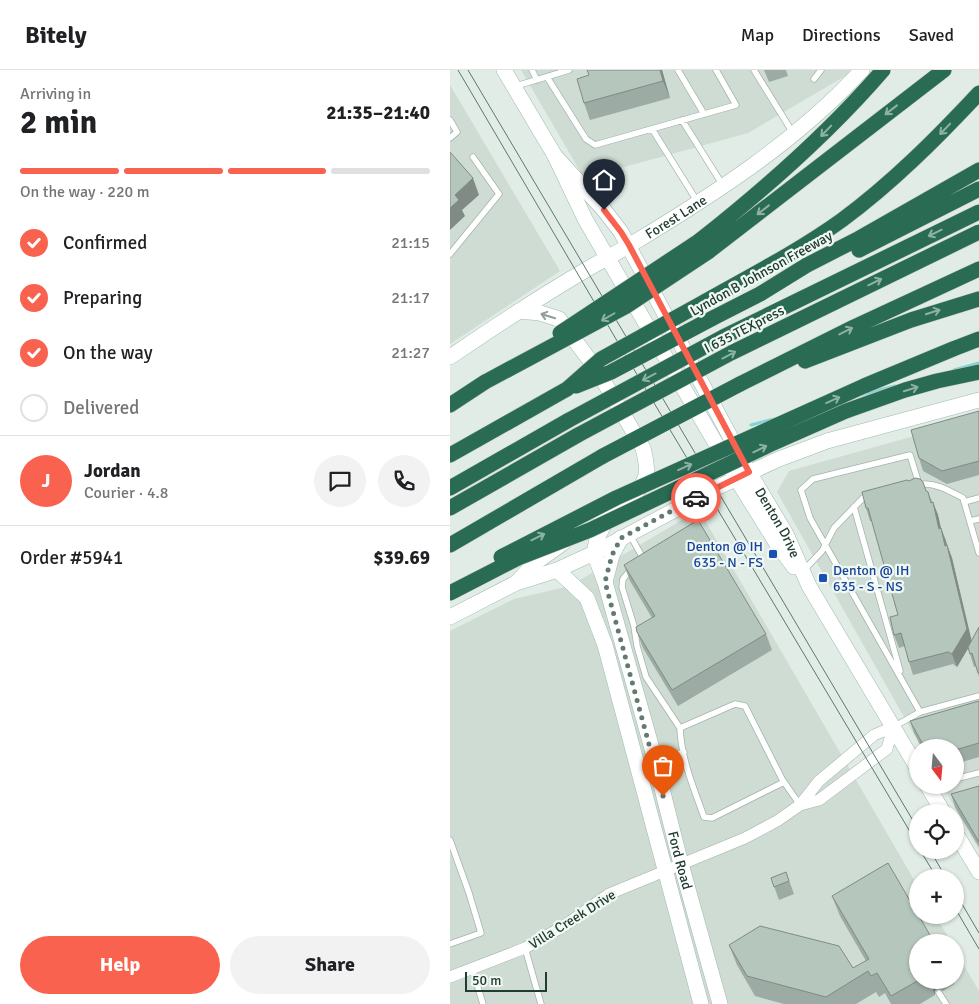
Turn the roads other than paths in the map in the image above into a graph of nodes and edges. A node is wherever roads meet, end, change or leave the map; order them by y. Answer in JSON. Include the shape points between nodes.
{"nodes":[{"id":1,"x":504,"y":70,"type":"edge"},
{"id":2,"x":532,"y":70,"type":"edge"},
{"id":3,"x":569,"y":70,"type":"edge"},
{"id":4,"x":678,"y":70,"type":"edge"},
{"id":5,"x":716,"y":70,"type":"edge"},
{"id":6,"x":754,"y":70,"type":"edge"},
{"id":7,"x":821,"y":70,"type":"edge"},
{"id":8,"x":862,"y":70,"type":"edge"},
{"id":9,"x":883,"y":70,"type":"edge"},
{"id":10,"x":944,"y":70,"type":"edge"},
{"id":11,"x":547,"y":76,"type":"junction"},
{"id":12,"x":814,"y":79,"type":"dead end"},
{"id":13,"x":537,"y":80,"type":"junction"},
{"id":14,"x":514,"y":87,"type":"junction"},
{"id":15,"x":979,"y":93,"type":"edge"},
{"id":16,"x":704,"y":114,"type":"junction"},
{"id":17,"x":450,"y":120,"type":"edge"},
{"id":18,"x":682,"y":120,"type":"junction"},
{"id":19,"x":652,"y":129,"type":"junction"},
{"id":20,"x":794,"y":134,"type":"junction"},
{"id":21,"x":450,"y":138,"type":"edge"},
{"id":22,"x":555,"y":156,"type":"junction"},
{"id":23,"x":473,"y":158,"type":"dead end"},
{"id":24,"x":979,"y":170,"type":"edge"},
{"id":25,"x":723,"y":186,"type":"junction"},
{"id":26,"x":979,"y":189,"type":"edge"},
{"id":27,"x":698,"y":202,"type":"junction"},
{"id":28,"x":979,"y":212,"type":"edge"},
{"id":29,"x":979,"y":232,"type":"edge"},
{"id":30,"x":629,"y":245,"type":"junction"},
{"id":31,"x":450,"y":254,"type":"edge"},
{"id":32,"x":607,"y":258,"type":"junction"},
{"id":33,"x":979,"y":269,"type":"edge"},
{"id":34,"x":760,"y":294,"type":"junction"},
{"id":35,"x":979,"y":299,"type":"edge"},
{"id":36,"x":519,"y":311,"type":"junction"},
{"id":37,"x":979,"y":339,"type":"edge"},
{"id":38,"x":453,"y":354,"type":"edge"},
{"id":39,"x":979,"y":372,"type":"edge"},
{"id":40,"x":485,"y":382,"type":"junction"},
{"id":41,"x":740,"y":384,"type":"junction"},
{"id":42,"x":562,"y":392,"type":"junction"},
{"id":43,"x":979,"y":400,"type":"edge"},
{"id":44,"x":450,"y":405,"type":"edge"},
{"id":45,"x":450,"y":455,"type":"edge"},
{"id":46,"x":743,"y":475,"type":"junction"},
{"id":47,"x":919,"y":484,"type":"junction"},
{"id":48,"x":910,"y":487,"type":"edge"},
{"id":49,"x":450,"y":488,"type":"edge"},
{"id":50,"x":882,"y":494,"type":"edge"},
{"id":51,"x":979,"y":498,"type":"edge"},
{"id":52,"x":964,"y":502,"type":"junction"},
{"id":53,"x":854,"y":507,"type":"junction"},
{"id":54,"x":450,"y":508,"type":"edge"},
{"id":55,"x":608,"y":515,"type":"junction"},
{"id":56,"x":979,"y":519,"type":"edge"},
{"id":57,"x":970,"y":521,"type":"junction"},
{"id":58,"x":625,"y":536,"type":"junction"},
{"id":59,"x":450,"y":545,"type":"edge"},
{"id":60,"x":825,"y":546,"type":"junction"},
{"id":61,"x":978,"y":548,"type":"edge"},
{"id":62,"x":594,"y":553,"type":"junction"},
{"id":63,"x":652,"y":555,"type":"edge"},
{"id":64,"x":644,"y":559,"type":"junction"},
{"id":65,"x":557,"y":570,"type":"junction"},
{"id":66,"x":803,"y":571,"type":"junction"},
{"id":67,"x":605,"y":582,"type":"junction"},
{"id":68,"x":516,"y":583,"type":"junction"},
{"id":69,"x":450,"y":586,"type":"edge"},
{"id":70,"x":809,"y":586,"type":"junction"},
{"id":71,"x":450,"y":593,"type":"edge"},
{"id":72,"x":450,"y":617,"type":"edge"},
{"id":73,"x":634,"y":630,"type":"junction"},
{"id":74,"x":619,"y":634,"type":"junction"},
{"id":75,"x":627,"y":665,"type":"junction"},
{"id":76,"x":611,"y":669,"type":"junction"},
{"id":77,"x":639,"y":679,"type":"junction"},
{"id":78,"x":902,"y":682,"type":"junction"},
{"id":79,"x":979,"y":696,"type":"edge"},
{"id":80,"x":920,"y":712,"type":"junction"},
{"id":81,"x":680,"y":728,"type":"junction"},
{"id":82,"x":893,"y":728,"type":"junction"},
{"id":83,"x":684,"y":752,"type":"junction"},
{"id":84,"x":909,"y":754,"type":"edge"},
{"id":85,"x":655,"y":761,"type":"junction"},
{"id":86,"x":979,"y":773,"type":"edge"},
{"id":87,"x":964,"y":777,"type":"edge"},
{"id":88,"x":784,"y":782,"type":"junction"},
{"id":89,"x":800,"y":805,"type":"junction"},
{"id":90,"x":450,"y":840,"type":"edge"},
{"id":91,"x":964,"y":847,"type":"edge"},
{"id":92,"x":681,"y":864,"type":"junction"},
{"id":93,"x":664,"y":870,"type":"junction"},
{"id":94,"x":979,"y":872,"type":"edge"},
{"id":95,"x":450,"y":944,"type":"edge"},
{"id":96,"x":525,"y":948,"type":"junction"},
{"id":97,"x":472,"y":968,"type":"junction"},
{"id":98,"x":450,"y":977,"type":"edge"},
{"id":99,"x":939,"y":993,"type":"dead end"},
{"id":100,"x":483,"y":1004,"type":"edge"},
{"id":101,"x":541,"y":1004,"type":"edge"},
{"id":102,"x":701,"y":1004,"type":"edge"},
{"id":103,"x":720,"y":1004,"type":"edge"},
{"id":104,"x":946,"y":1004,"type":"edge"}],
"edges":[{"from":1,"to":14,"type":"street","name":"Denton Drive"},
{"from":2,"to":13,"type":"lane"},
{"from":3,"to":11,"type":"lane"},
{"from":4,"to":16,"type":"lane"},
{"from":5,"to":16,"type":"lane","via":[[736,105]]},
{"from":6,"to":20,"type":"lane"},
{"from":7,"to":12,"type":"lane"},
{"from":8,"to":20,"type":"street","name":"Forest Lane"},
{"from":9,"to":40,"type":"highway","one_way":true,"bridge":true,"via":[[815,143],[730,217],[699,241]]},
{"from":10,"to":40,"type":"highway","one_way":true,"bridge":true,"via":[[676,274],[617,312]]},
{"from":11,"to":13,"type":"lane"},
{"from":11,"to":19,"type":"lane","via":[[586,139],[595,145]]},
{"from":13,"to":14,"type":"lane"},
{"from":14,"to":22,"type":"street","name":"Denton Drive"},
{"from":15,"to":42,"type":"highway","one_way":true,"bridge":true,"via":[[904,169],[843,219],[775,262],[601,359]]},
{"from":16,"to":18,"type":"lane"},
{"from":17,"to":21,"type":"lane","via":[[457,132]]},
{"from":18,"to":19,"type":"lane"},
{"from":18,"to":25,"type":"lane"},
{"from":19,"to":27,"type":"lane"},
{"from":20,"to":25,"type":"street","name":"Forest Lane"},
{"from":22,"to":30,"type":"street","name":"Denton Drive","via":[[604,210]]},
{"from":22,"to":32,"type":"street","name":"Denton Drive"},
{"from":23,"to":31,"type":"lane","via":[[498,194]]},
{"from":24,"to":34,"type":"highway","name":"Lyndon B Johnson Freeway"},
{"from":25,"to":27,"type":"street","name":"Forest Lane"},
{"from":26,"to":34,"type":"highway","via":[[811,274]]},
{"from":27,"to":30,"type":"street","name":"Forest Lane"},
{"from":28,"to":49,"type":"highway","name":"I 635 TEXpress","one_way":true,"bridge":true,"via":[[723,337]]},
{"from":54,"to":29,"type":"highway","name":"I 635 TEXpress","one_way":true,"bridge":true,"via":[[731,353]]},
{"from":30,"to":32,"type":"street","name":"Forest Lane"},
{"from":30,"to":46,"type":"street","name":"Denton Drive"},
{"from":32,"to":36,"type":"street","name":"Forest Lane"},
{"from":32,"to":46,"type":"street","name":"Denton Drive"},
{"from":41,"to":33,"type":"highway","one_way":true},
{"from":34,"to":42,"type":"highway","name":"Lyndon B Johnson Freeway","bridge":true,"via":[[611,372]]},
{"from":41,"to":35,"type":"highway","one_way":true,"via":[[910,320]]},
{"from":36,"to":38,"type":"street","name":"Forest Lane"},
{"from":55,"to":36,"type":"street","one_way":true,"via":[[637,493],[646,475],[643,448],[597,370],[559,319]]},
{"from":69,"to":37,"type":"highway","one_way":true,"bridge":true,"via":[[518,547],[616,498],[864,386]]},
{"from":71,"to":39,"type":"highway","one_way":true,"bridge":true,"via":[[518,558],[590,530],[854,408],[905,390]]},
{"from":40,"to":44,"type":"highway"},
{"from":41,"to":59,"type":"highway","bridge":true,"via":[[602,456]]},
{"from":42,"to":45,"type":"highway","name":"Lyndon B Johnson Freeway"},
{"from":43,"to":46,"type":"street","via":[[827,441]]},
{"from":46,"to":58,"type":"street"},
{"from":46,"to":66,"type":"street","name":"Denton Drive","via":[[786,534]]},
{"from":46,"to":70,"type":"street","name":"Denton Drive","via":[[777,544]]},
{"from":47,"to":48,"type":"lane"},
{"from":47,"to":52,"type":"lane","via":[[945,488],[963,498]]},
{"from":47,"to":60,"type":"lane","via":[[910,455],[813,479],[802,490],[810,518]]},
{"from":50,"to":53,"type":"lane","via":[[863,498]]},
{"from":51,"to":52,"type":"lane"},
{"from":52,"to":57,"type":"lane"},
{"from":53,"to":60,"type":"lane","via":[[834,528]]},
{"from":53,"to":78,"type":"lane"},
{"from":55,"to":62,"type":"street","via":[[596,539]]},
{"from":55,"to":68,"type":"street","via":[[535,563]]},
{"from":56,"to":57,"type":"lane"},
{"from":57,"to":61,"type":"lane"},
{"from":58,"to":62,"type":"street"},
{"from":58,"to":64,"type":"lane"},
{"from":58,"to":67,"type":"street","via":[[612,555]]},
{"from":60,"to":66,"type":"lane"},
{"from":60,"to":78,"type":"lane"},
{"from":62,"to":65,"type":"street"},
{"from":62,"to":67,"type":"street","name":"Ford Road"},
{"from":63,"to":64,"type":"lane"},
{"from":64,"to":73,"type":"lane","via":[[623,579],[622,587]]},
{"from":65,"to":68,"type":"street"},
{"from":65,"to":76,"type":"street","name":"Ford Road","via":[[587,598]]},
{"from":66,"to":70,"type":"street","name":"Denton Drive"},
{"from":67,"to":74,"type":"street","name":"Ford Road"},
{"from":68,"to":72,"type":"street"},
{"from":70,"to":82,"type":"street","name":"Denton Drive"},
{"from":73,"to":74,"type":"lane"},
{"from":73,"to":77,"type":"lane"},
{"from":74,"to":75,"type":"street","name":"Ford Road"},
{"from":75,"to":76,"type":"street"},
{"from":75,"to":77,"type":"street","name":"Ford Road"},
{"from":76,"to":93,"type":"street","name":"Ford Road"},
{"from":77,"to":81,"type":"lane"},
{"from":77,"to":85,"type":"street","name":"Ford Road"},
{"from":78,"to":80,"type":"lane"},
{"from":79,"to":80,"type":"lane"},
{"from":80,"to":82,"type":"lane"},
{"from":81,"to":83,"type":"lane"},
{"from":81,"to":88,"type":"lane","via":[[735,704],[745,706]]},
{"from":82,"to":84,"type":"street","name":"Denton Drive"},
{"from":82,"to":89,"type":"street","name":"Villa Creek Drive","via":[[874,735],[819,781]]},
{"from":82,"to":89,"type":"street","name":"Villa Creek Drive","via":[[887,749],[819,800]]},
{"from":83,"to":85,"type":"lane"},
{"from":83,"to":88,"type":"lane","via":[[704,817],[712,818]]},
{"from":85,"to":92,"type":"street","name":"Ford Road"},
{"from":86,"to":87,"type":"lane"},
{"from":88,"to":89,"type":"lane"},
{"from":89,"to":92,"type":"street","name":"Villa Creek Drive","via":[[745,838]]},
{"from":90,"to":95,"type":"lane","via":[[481,933]]},
{"from":91,"to":94,"type":"street"},
{"from":92,"to":93,"type":"street","name":"Villa Creek Drive"},
{"from":92,"to":103,"type":"street","name":"Ford Road"},
{"from":93,"to":96,"type":"street","name":"Villa Creek Drive","via":[[609,894],[564,926]]},
{"from":93,"to":102,"type":"street","name":"Ford Road"},
{"from":96,"to":97,"type":"street","name":"Villa Creek Drive"},
{"from":96,"to":101,"type":"lane"},
{"from":97,"to":98,"type":"street","name":"Villa Creek Drive"},
{"from":97,"to":100,"type":"lane"},
{"from":99,"to":104,"type":"lane"}]}
